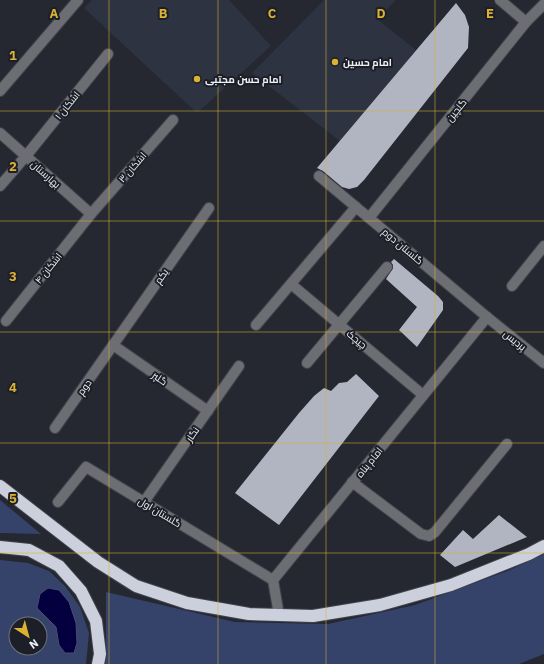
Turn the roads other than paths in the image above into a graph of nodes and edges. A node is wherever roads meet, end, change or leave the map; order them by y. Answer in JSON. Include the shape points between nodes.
{"nodes":[{"id":1,"x":78,"y":0,"type":"edge"},
{"id":2,"x":500,"y":0,"type":"edge"},
{"id":3,"x":544,"y":4,"type":"edge"},
{"id":4,"x":526,"y":22,"type":"junction"},
{"id":5,"x":108,"y":54,"type":"dead end"},
{"id":6,"x":0,"y":91,"type":"edge"},
{"id":7,"x":173,"y":120,"type":"dead end"},
{"id":8,"x":0,"y":133,"type":"edge"},
{"id":9,"x":26,"y":156,"type":"junction"},
{"id":10,"x":320,"y":176,"type":"dead end"},
{"id":11,"x":0,"y":186,"type":"edge"},
{"id":12,"x":356,"y":207,"type":"junction"},
{"id":13,"x":209,"y":208,"type":"dead end"},
{"id":14,"x":91,"y":214,"type":"junction"},
{"id":15,"x":369,"y":218,"type":"junction"},
{"id":16,"x":544,"y":246,"type":"edge"},
{"id":17,"x":387,"y":267,"type":"dead end"},
{"id":18,"x":290,"y":284,"type":"junction"},
{"id":19,"x":512,"y":286,"type":"dead end"},
{"id":20,"x":487,"y":316,"type":"junction"},
{"id":21,"x":6,"y":321,"type":"dead end"},
{"id":22,"x":256,"y":325,"type":"dead end"},
{"id":23,"x":339,"y":325,"type":"junction"},
{"id":24,"x":113,"y":345,"type":"junction"},
{"id":25,"x":307,"y":362,"type":"dead end"},
{"id":26,"x":544,"y":363,"type":"edge"},
{"id":27,"x":239,"y":366,"type":"dead end"},
{"id":28,"x":423,"y":395,"type":"junction"},
{"id":29,"x":208,"y":411,"type":"junction"},
{"id":30,"x":56,"y":428,"type":"dead end"},
{"id":31,"x":507,"y":444,"type":"dead end"},
{"id":32,"x":352,"y":482,"type":"junction"},
{"id":33,"x":0,"y":486,"type":"edge"},
{"id":34,"x":58,"y":502,"type":"dead end"},
{"id":35,"x":144,"y":502,"type":"junction"},
{"id":36,"x":544,"y":546,"type":"edge"},
{"id":37,"x":0,"y":547,"type":"edge"},
{"id":38,"x":273,"y":580,"type":"junction"},
{"id":39,"x":279,"y":615,"type":"junction"},
{"id":40,"x":98,"y":664,"type":"edge"}],
"edges":[{"from":1,"to":6,"type":"street"},
{"from":2,"to":4,"type":"street"},
{"from":3,"to":4,"type":"street","name":"گلچین"},
{"from":4,"to":15,"type":"street","name":"گلچین"},
{"from":5,"to":9,"type":"street","name":"اشکان ۱"},
{"from":7,"to":14,"type":"street","name":"اشکان ۳"},
{"from":8,"to":9,"type":"street","name":"بهارستان"},
{"from":9,"to":11,"type":"street","name":"اشکان ۱"},
{"from":9,"to":14,"type":"street","name":"بهارستان"},
{"from":10,"to":12,"type":"street","name":"گلستان دوم"},
{"from":12,"to":15,"type":"street","name":"گلستان دوم"},
{"from":12,"to":18,"type":"street"},
{"from":13,"to":24,"type":"street","name":"یکم"},
{"from":14,"to":21,"type":"street","name":"اشکان ۴"},
{"from":15,"to":20,"type":"street","name":"گلستان دوم"},
{"from":16,"to":19,"type":"street"},
{"from":17,"to":23,"type":"street"},
{"from":18,"to":22,"type":"street"},
{"from":18,"to":23,"type":"street","name":"چیچک"},
{"from":20,"to":26,"type":"street","name":"پردیس"},
{"from":20,"to":28,"type":"street","name":"امام پناه"},
{"from":23,"to":25,"type":"street"},
{"from":23,"to":28,"type":"street","name":"چیچک"},
{"from":24,"to":29,"type":"street","name":"گلپر"},
{"from":24,"to":30,"type":"street","name":"دوم"},
{"from":27,"to":29,"type":"street","name":"نگار"},
{"from":28,"to":32,"type":"street","name":"امام پناه"},
{"from":29,"to":35,"type":"street","name":"نگار"},
{"from":31,"to":32,"type":"street","via":[[429,536],[421,534]]},
{"from":32,"to":38,"type":"street","name":"امام پناه"},
{"from":33,"to":39,"type":"highway","via":[[98,562],[136,586],[187,603],[249,614]]},
{"from":34,"to":35,"type":"street","name":"گلستان اول","via":[[86,467]]},
{"from":35,"to":38,"type":"street","name":"گلستان اول"},
{"from":36,"to":39,"type":"highway","via":[[451,585],[380,605],[313,616]]},
{"from":37,"to":40,"type":"highway","via":[[29,550],[59,566],[81,591],[96,621],[100,654]]},
{"from":38,"to":39,"type":"street"}]}
